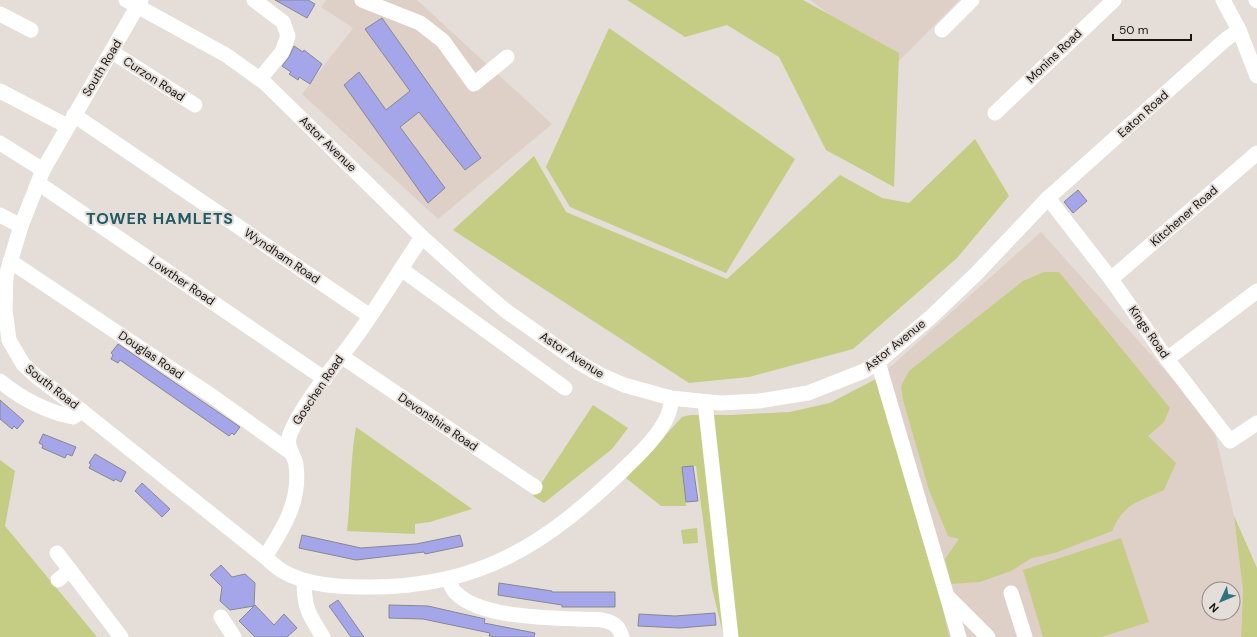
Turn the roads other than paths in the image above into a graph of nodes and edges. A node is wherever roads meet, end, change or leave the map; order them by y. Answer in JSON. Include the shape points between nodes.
{"nodes":[{"id":1,"x":254,"y":0,"type":"edge"},
{"id":2,"x":362,"y":0,"type":"edge"},
{"id":3,"x":972,"y":0,"type":"edge"},
{"id":4,"x":1114,"y":0,"type":"edge"},
{"id":5,"x":1223,"y":0,"type":"edge"},
{"id":6,"x":135,"y":2,"type":"edge"},
{"id":7,"x":0,"y":14,"type":"edge"},
{"id":8,"x":31,"y":30,"type":"dead end"},
{"id":9,"x":942,"y":30,"type":"dead end"},
{"id":10,"x":1239,"y":30,"type":"junction"},
{"id":11,"x":112,"y":52,"type":"junction"},
{"id":12,"x":507,"y":57,"type":"dead end"},
{"id":13,"x":1257,"y":76,"type":"edge"},
{"id":14,"x":260,"y":79,"type":"junction"},
{"id":15,"x":0,"y":91,"type":"edge"},
{"id":16,"x":195,"y":105,"type":"dead end"},
{"id":17,"x":995,"y":113,"type":"dead end"},
{"id":18,"x":71,"y":120,"type":"junction"},
{"id":19,"x":0,"y":143,"type":"edge"},
{"id":20,"x":1257,"y":154,"type":"edge"},
{"id":21,"x":40,"y":176,"type":"junction"},
{"id":22,"x":1048,"y":198,"type":"junction"},
{"id":23,"x":0,"y":215,"type":"edge"},
{"id":24,"x":21,"y":226,"type":"junction"},
{"id":25,"x":422,"y":237,"type":"junction"},
{"id":26,"x":10,"y":261,"type":"junction"},
{"id":27,"x":401,"y":269,"type":"junction"},
{"id":28,"x":1111,"y":279,"type":"junction"},
{"id":29,"x":1257,"y":291,"type":"edge"},
{"id":30,"x":370,"y":316,"type":"junction"},
{"id":31,"x":341,"y":356,"type":"junction"},
{"id":32,"x":1167,"y":359,"type":"junction"},
{"id":33,"x":878,"y":362,"type":"junction"},
{"id":34,"x":325,"y":379,"type":"junction"},
{"id":35,"x":0,"y":381,"type":"edge"},
{"id":36,"x":565,"y":388,"type":"dead end"},
{"id":37,"x":671,"y":398,"type":"junction"},
{"id":38,"x":705,"y":402,"type":"junction"},
{"id":39,"x":82,"y":410,"type":"junction"},
{"id":40,"x":1257,"y":423,"type":"edge"},
{"id":41,"x":290,"y":452,"type":"junction"},
{"id":42,"x":535,"y":487,"type":"dead end"},
{"id":43,"x":57,"y":553,"type":"dead end"},
{"id":44,"x":265,"y":558,"type":"junction"},
{"id":45,"x":70,"y":570,"type":"junction"},
{"id":46,"x":58,"y":580,"type":"dead end"},
{"id":47,"x":448,"y":580,"type":"junction"},
{"id":48,"x":304,"y":581,"type":"junction"},
{"id":49,"x":1011,"y":593,"type":"dead end"},
{"id":50,"x":946,"y":595,"type":"junction"},
{"id":51,"x":221,"y":617,"type":"dead end"},
{"id":52,"x":121,"y":637,"type":"edge"},
{"id":53,"x":234,"y":637,"type":"edge"},
{"id":54,"x":323,"y":637,"type":"edge"},
{"id":55,"x":622,"y":637,"type":"edge"},
{"id":56,"x":731,"y":637,"type":"edge"},
{"id":57,"x":960,"y":637,"type":"edge"},
{"id":58,"x":988,"y":637,"type":"edge"},
{"id":59,"x":1025,"y":637,"type":"edge"}],
"edges":[{"from":1,"to":14,"type":"street","via":[[283,22],[288,36],[282,52]]},
{"from":2,"to":12,"type":"street","via":[[420,23],[443,42],[474,84]]},
{"from":3,"to":9,"type":"street"},
{"from":4,"to":17,"type":"street","name":"Monins Road"},
{"from":5,"to":10,"type":"street"},
{"from":6,"to":11,"type":"street","name":"South Road"},
{"from":6,"to":14,"type":"street","name":"Astor Avenue","via":[[226,55]]},
{"from":7,"to":8,"type":"street"},
{"from":10,"to":13,"type":"street"},
{"from":10,"to":22,"type":"street","name":"Eaton Road","via":[[1224,40]]},
{"from":11,"to":16,"type":"street","name":"Curzon Road"},
{"from":11,"to":18,"type":"street","name":"South Road"},
{"from":14,"to":25,"type":"street","name":"Astor Avenue"},
{"from":15,"to":18,"type":"street","name":"Wyndham Road"},
{"from":18,"to":21,"type":"street","name":"South Road"},
{"from":18,"to":30,"type":"street","name":"Wyndham Road"},
{"from":19,"to":21,"type":"street","name":"Lowther Road"},
{"from":20,"to":28,"type":"street","name":"Kitchener Road"},
{"from":21,"to":24,"type":"street","name":"South Road"},
{"from":21,"to":34,"type":"street","name":"Lowther Road"},
{"from":22,"to":28,"type":"street","name":"Kings Road"},
{"from":22,"to":33,"type":"street","name":"Astor Avenue","via":[[977,273]]},
{"from":23,"to":24,"type":"street"},
{"from":24,"to":26,"type":"street","name":"South Road"},
{"from":25,"to":27,"type":"street","name":"Goschen Road"},
{"from":25,"to":37,"type":"street","name":"Astor Avenue","via":[[506,311],[580,363],[624,385]]},
{"from":26,"to":39,"type":"street","name":"South Road","via":[[5,284],[9,340],[24,364],[37,377]]},
{"from":26,"to":41,"type":"street","name":"Douglas Road","via":[[212,396]]},
{"from":27,"to":30,"type":"street","name":"Goschen Road"},
{"from":27,"to":36,"type":"street"},
{"from":28,"to":32,"type":"street","name":"Kings Road"},
{"from":29,"to":32,"type":"street"},
{"from":30,"to":31,"type":"street","name":"Goschen Road"},
{"from":31,"to":34,"type":"street","name":"Goschen Road"},
{"from":31,"to":42,"type":"street","name":"Devonshire Road"},
{"from":32,"to":40,"type":"street","name":"Kings Road","via":[[1230,441]]},
{"from":33,"to":38,"type":"street","name":"Astor Avenue","via":[[864,371],[808,392],[759,401]]},
{"from":33,"to":50,"type":"street"},
{"from":34,"to":41,"type":"street","name":"Goschen Road","via":[[299,416],[289,436]]},
{"from":35,"to":39,"type":"street","via":[[30,401],[60,414],[73,417]]},
{"from":37,"to":38,"type":"street","name":"Astor Avenue"},
{"from":37,"to":47,"type":"street","name":"South Road","via":[[669,414],[637,457],[566,520],[533,544],[494,565]]},
{"from":38,"to":56,"type":"street"},
{"from":39,"to":44,"type":"street","name":"South Road"},
{"from":41,"to":44,"type":"street","name":"Goschen Road","via":[[296,463],[294,499],[285,526]]},
{"from":43,"to":45,"type":"street"},
{"from":44,"to":48,"type":"street","name":"South Road","via":[[284,572]]},
{"from":45,"to":46,"type":"street"},
{"from":45,"to":52,"type":"street"},
{"from":47,"to":48,"type":"street","name":"South Road","via":[[413,586],[385,587],[342,587]]},
{"from":47,"to":55,"type":"street","via":[[455,592],[478,606],[499,612],[544,618],[603,620],[616,626]]},
{"from":48,"to":54,"type":"street","via":[[304,597],[308,612]]},
{"from":49,"to":59,"type":"street"},
{"from":50,"to":57,"type":"street"},
{"from":50,"to":58,"type":"street"},
{"from":51,"to":53,"type":"street"}]}
